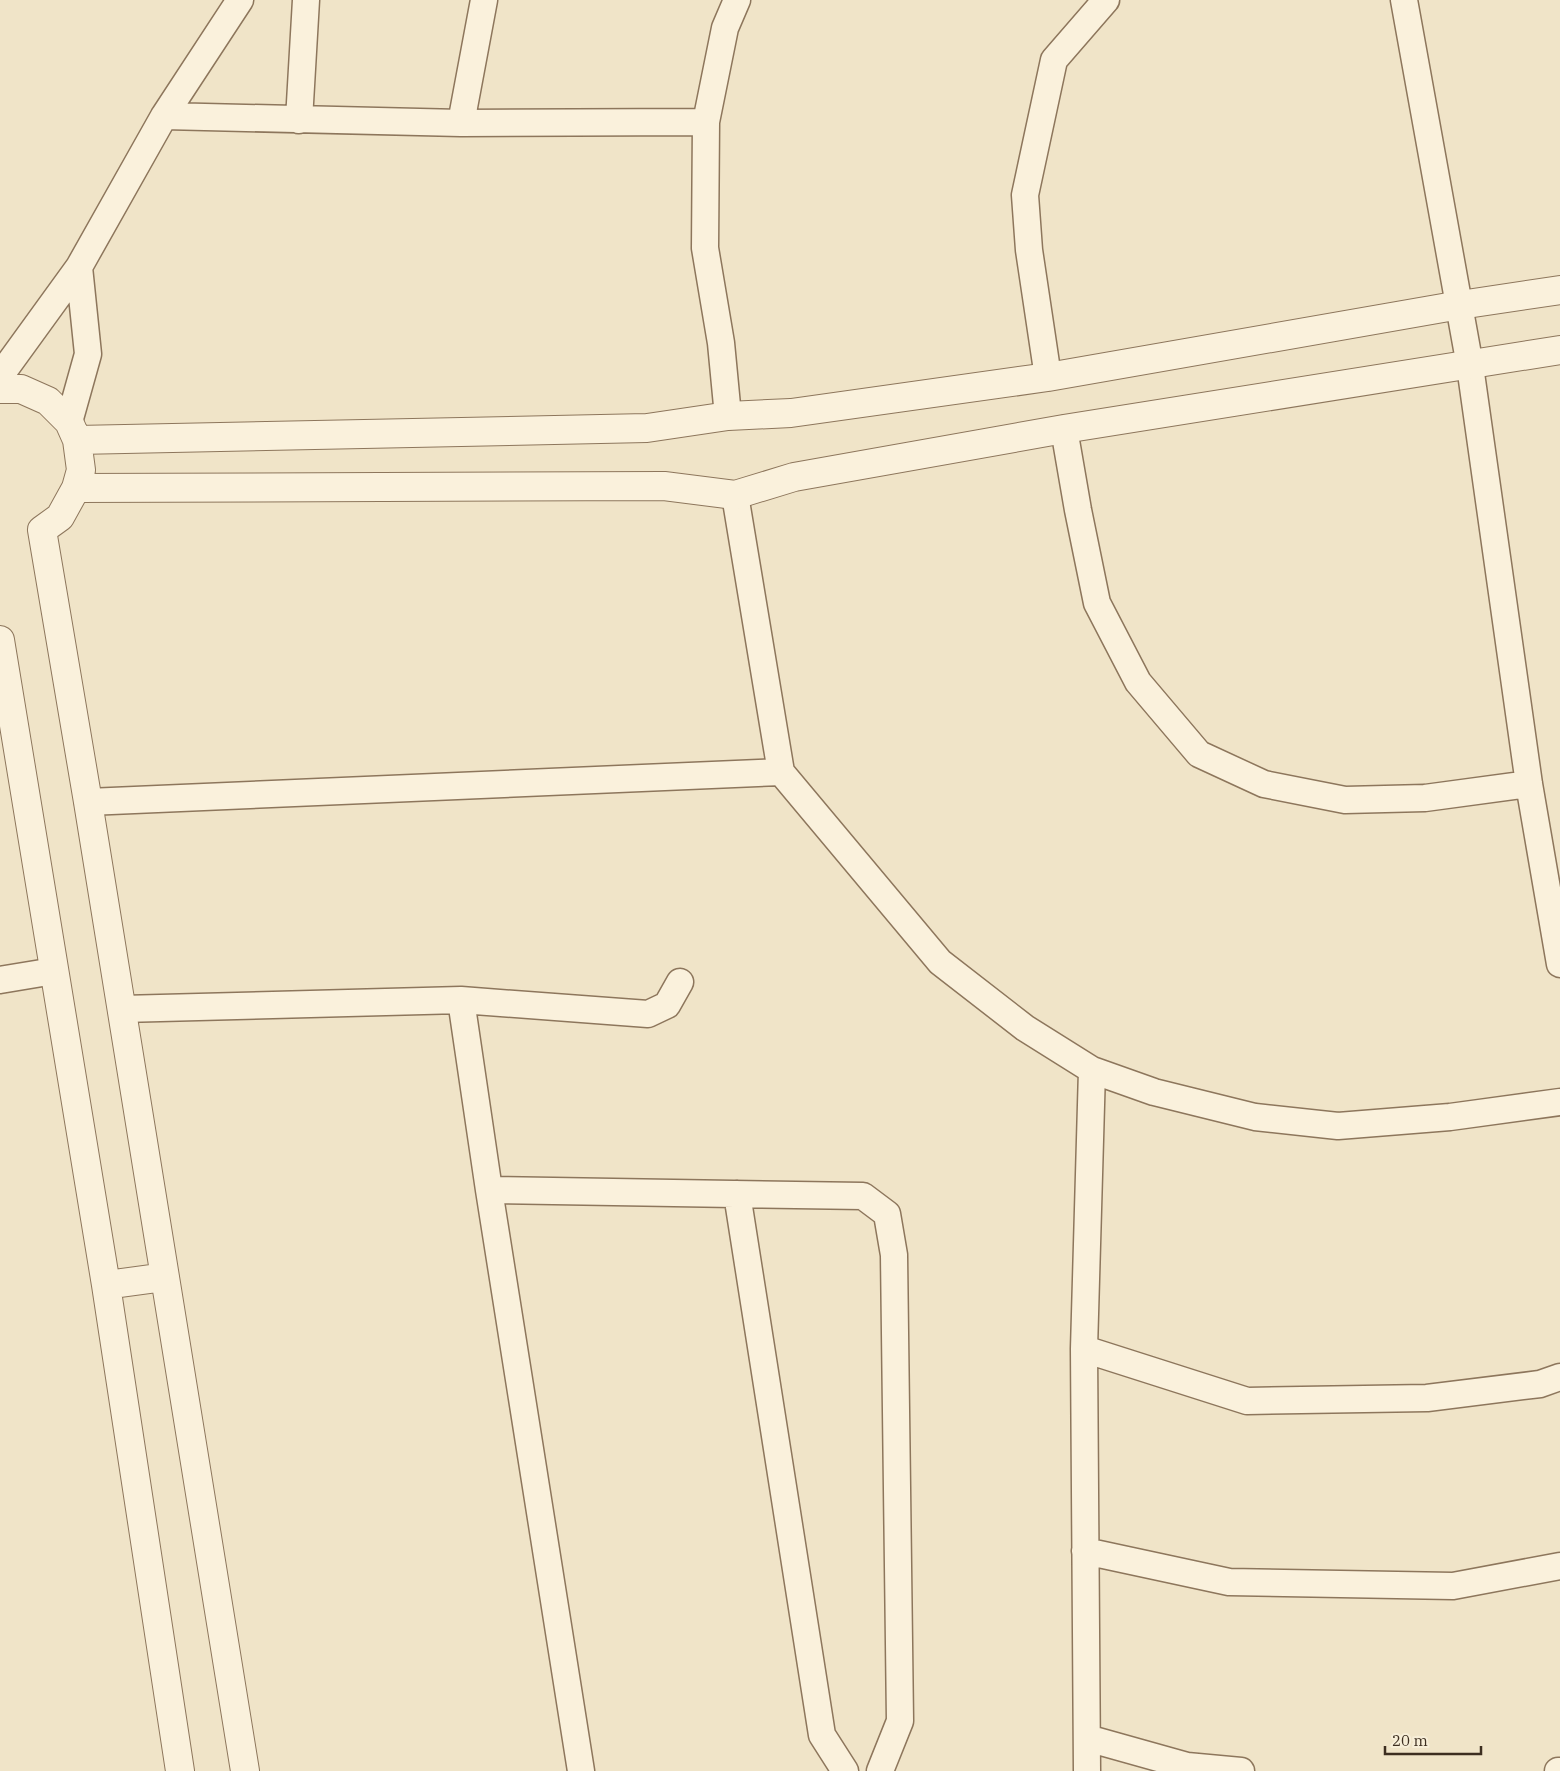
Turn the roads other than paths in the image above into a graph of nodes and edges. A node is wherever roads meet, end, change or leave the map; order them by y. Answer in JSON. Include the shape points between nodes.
{"nodes":[{"id":1,"x":240,"y":0,"type":"edge"},
{"id":2,"x":306,"y":0,"type":"edge"},
{"id":3,"x":484,"y":0,"type":"edge"},
{"id":4,"x":737,"y":0,"type":"edge"},
{"id":5,"x":1106,"y":0,"type":"edge"},
{"id":6,"x":1404,"y":0,"type":"edge"},
{"id":7,"x":164,"y":116,"type":"junction"},
{"id":8,"x":299,"y":120,"type":"junction"},
{"id":9,"x":706,"y":122,"type":"junction"},
{"id":10,"x":461,"y":123,"type":"junction"},
{"id":11,"x":79,"y":267,"type":"junction"},
{"id":12,"x":1560,"y":290,"type":"edge"},
{"id":13,"x":1460,"y":305,"type":"junction"},
{"id":14,"x":1560,"y":350,"type":"edge"},
{"id":15,"x":1470,"y":366,"type":"junction"},
{"id":16,"x":0,"y":376,"type":"edge"},
{"id":17,"x":1048,"y":377,"type":"junction"},
{"id":18,"x":0,"y":389,"type":"edge"},
{"id":19,"x":728,"y":416,"type":"junction"},
{"id":20,"x":1064,"y":429,"type":"junction"},
{"id":21,"x":73,"y":431,"type":"junction"},
{"id":22,"x":76,"y":488,"type":"junction"},
{"id":23,"x":735,"y":496,"type":"junction"},
{"id":24,"x":0,"y":640,"type":"edge"},
{"id":25,"x":780,"y":772,"type":"junction"},
{"id":26,"x":1529,"y":784,"type":"junction"},
{"id":27,"x":88,"y":802,"type":"junction"},
{"id":28,"x":1560,"y":964,"type":"edge"},
{"id":29,"x":54,"y":971,"type":"junction"},
{"id":30,"x":0,"y":980,"type":"edge"},
{"id":31,"x":680,"y":982,"type":"dead end"},
{"id":32,"x":461,"y":1000,"type":"junction"},
{"id":33,"x":122,"y":1009,"type":"junction"},
{"id":34,"x":1092,"y":1070,"type":"junction"},
{"id":35,"x":1560,"y":1102,"type":"edge"},
{"id":36,"x":489,"y":1190,"type":"junction"},
{"id":37,"x":737,"y":1194,"type":"junction"},
{"id":38,"x":165,"y":1277,"type":"junction"},
{"id":39,"x":106,"y":1285,"type":"junction"},
{"id":40,"x":1084,"y":1350,"type":"junction"},
{"id":41,"x":1560,"y":1377,"type":"edge"},
{"id":42,"x":1085,"y":1551,"type":"junction"},
{"id":43,"x":1560,"y":1566,"type":"edge"},
{"id":44,"x":1087,"y":1738,"type":"junction"},
{"id":45,"x":180,"y":1771,"type":"edge"},
{"id":46,"x":245,"y":1771,"type":"edge"},
{"id":47,"x":581,"y":1771,"type":"edge"},
{"id":48,"x":846,"y":1771,"type":"edge"},
{"id":49,"x":880,"y":1771,"type":"edge"},
{"id":50,"x":1087,"y":1771,"type":"edge"},
{"id":51,"x":1241,"y":1771,"type":"edge"}],
"edges":[{"from":1,"to":7,"type":"street"},
{"from":2,"to":8,"type":"street"},
{"from":3,"to":10,"type":"street"},
{"from":4,"to":9,"type":"street","via":[[725,28]]},
{"from":5,"to":17,"type":"street","via":[[1054,60],[1025,195],[1029,250]]},
{"from":6,"to":13,"type":"street"},
{"from":7,"to":8,"type":"street"},
{"from":7,"to":11,"type":"street"},
{"from":8,"to":10,"type":"street"},
{"from":9,"to":10,"type":"street"},
{"from":9,"to":19,"type":"street","via":[[705,248],[721,343]]},
{"from":11,"to":16,"type":"street"},
{"from":11,"to":21,"type":"street","via":[[88,354]]},
{"from":12,"to":13,"type":"street"},
{"from":13,"to":15,"type":"street"},
{"from":13,"to":17,"type":"street"},
{"from":14,"to":15,"type":"street"},
{"from":15,"to":20,"type":"street"},
{"from":15,"to":26,"type":"street"},
{"from":17,"to":19,"type":"street","via":[[791,413]]},
{"from":18,"to":21,"type":"street","via":[[21,389],[48,401]]},
{"from":19,"to":21,"type":"street","via":[[647,428]]},
{"from":20,"to":23,"type":"street","via":[[794,477]]},
{"from":20,"to":26,"type":"street","via":[[1097,603],[1138,682],[1199,754],[1264,784],[1345,800],[1424,798]]},
{"from":21,"to":22,"type":"street","via":[[81,470]]},
{"from":22,"to":23,"type":"street","via":[[664,486]]},
{"from":22,"to":27,"type":"street","via":[[60,517],[42,530]]},
{"from":23,"to":25,"type":"street"},
{"from":24,"to":29,"type":"street"},
{"from":25,"to":27,"type":"street"},
{"from":25,"to":34,"type":"street","via":[[940,962],[1025,1028]]},
{"from":26,"to":28,"type":"street"},
{"from":27,"to":33,"type":"street"},
{"from":29,"to":30,"type":"street"},
{"from":29,"to":39,"type":"street"},
{"from":31,"to":32,"type":"street","via":[[667,1005],[648,1014]]},
{"from":32,"to":33,"type":"street"},
{"from":32,"to":36,"type":"street"},
{"from":33,"to":38,"type":"street"},
{"from":34,"to":35,"type":"street","via":[[1154,1092],[1255,1117],[1338,1126],[1450,1117]]},
{"from":34,"to":40,"type":"street"},
{"from":36,"to":37,"type":"street"},
{"from":36,"to":47,"type":"street"},
{"from":37,"to":48,"type":"street","via":[[822,1735]]},
{"from":37,"to":49,"type":"street","via":[[863,1196],[886,1214],[894,1256],[900,1721]]},
{"from":38,"to":39,"type":"street"},
{"from":38,"to":46,"type":"street"},
{"from":39,"to":45,"type":"street"},
{"from":40,"to":41,"type":"street","via":[[1247,1401],[1427,1398],[1540,1384]]},
{"from":40,"to":42,"type":"street"},
{"from":42,"to":43,"type":"street","via":[[1229,1582],[1453,1586]]},
{"from":42,"to":44,"type":"street"},
{"from":44,"to":50,"type":"street"},
{"from":44,"to":51,"type":"street","via":[[1187,1766]]}]}
